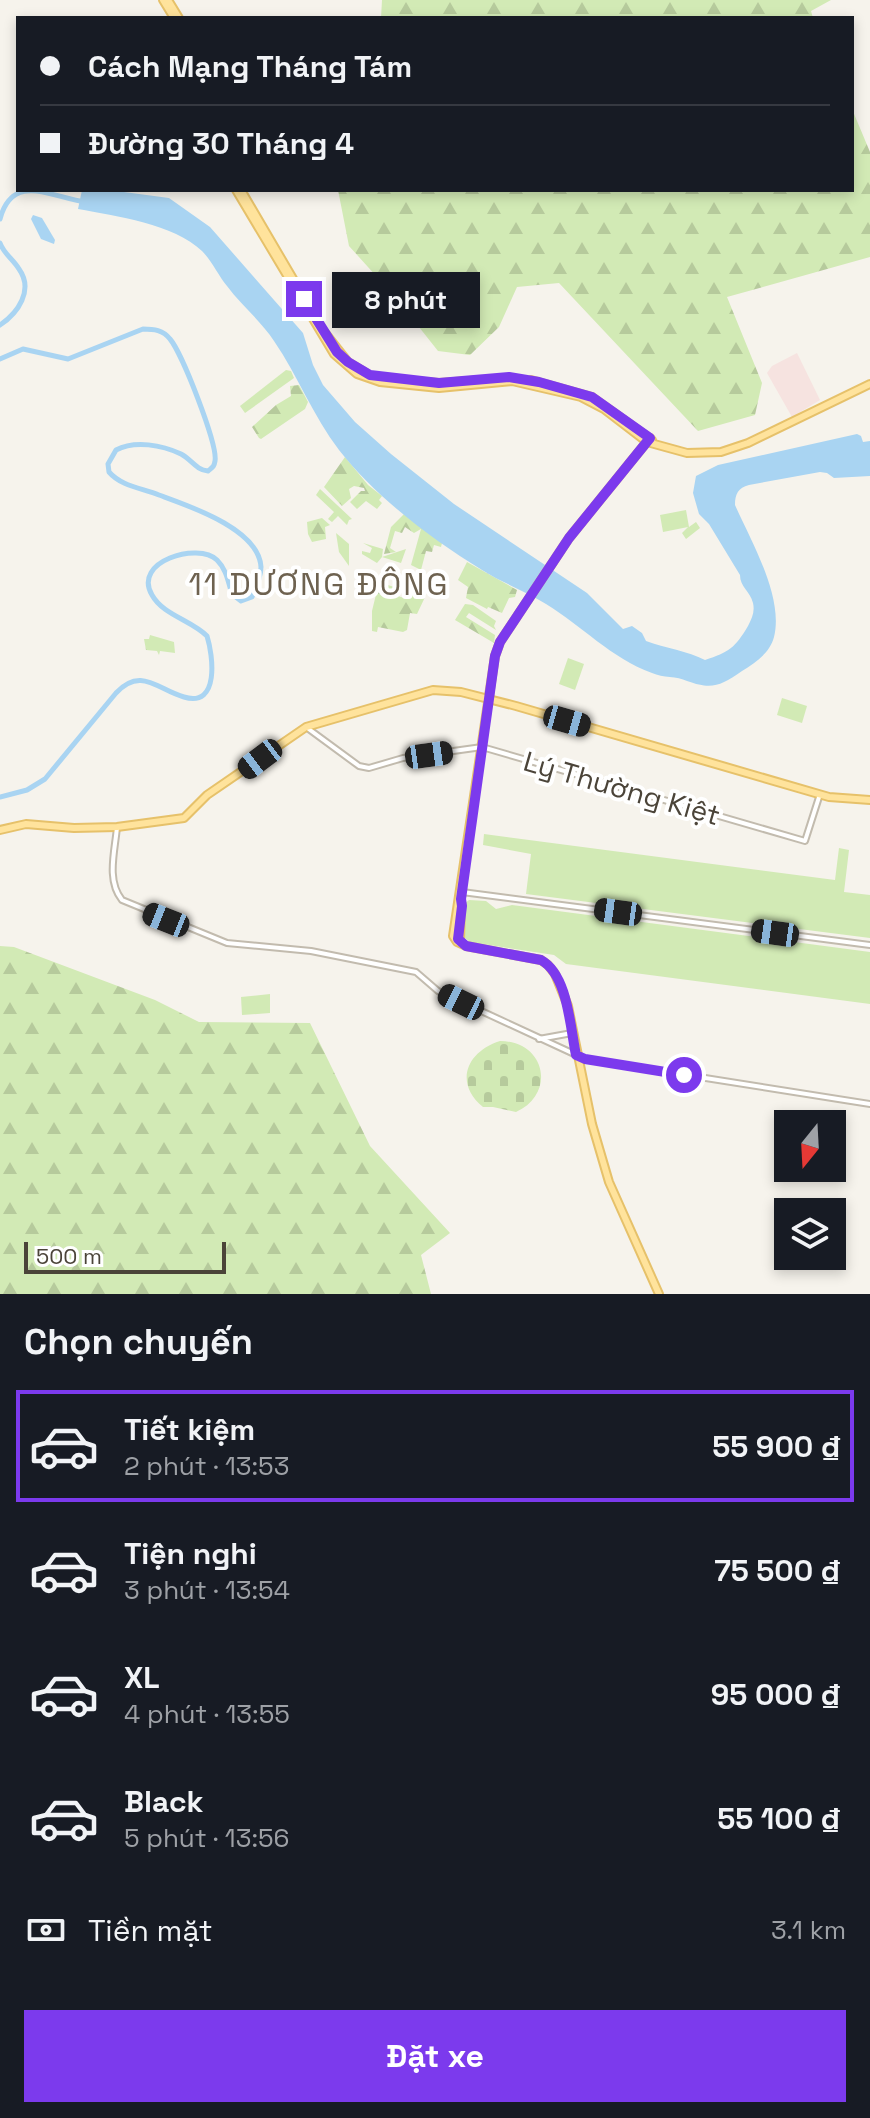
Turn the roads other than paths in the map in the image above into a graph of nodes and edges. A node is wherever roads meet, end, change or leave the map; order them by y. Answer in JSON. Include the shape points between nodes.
{"nodes":[{"id":1,"x":239,"y":192,"type":"edge"},
{"id":2,"x":870,"y":384,"type":"edge"},
{"id":3,"x":648,"y":440,"type":"junction"},
{"id":4,"x":489,"y":699,"type":"junction"},
{"id":5,"x":306,"y":727,"type":"junction"},
{"id":6,"x":482,"y":747,"type":"junction"},
{"id":7,"x":820,"y":794,"type":"junction"},
{"id":8,"x":870,"y":800,"type":"edge"},
{"id":9,"x":117,"y":827,"type":"junction"},
{"id":10,"x":0,"y":830,"type":"edge"},
{"id":11,"x":461,"y":895,"type":"junction"},
{"id":12,"x":870,"y":945,"type":"edge"},
{"id":13,"x":572,"y":1033,"type":"junction"},
{"id":14,"x":538,"y":1039,"type":"junction"},
{"id":15,"x":576,"y":1055,"type":"junction"},
{"id":16,"x":870,"y":1104,"type":"edge"},
{"id":17,"x":659,"y":1294,"type":"edge"}],
"edges":[{"from":1,"to":3,"type":"main road","via":[[335,353],[360,371],[379,380],[436,385],[506,379],[539,384],[591,399]]},
{"from":2,"to":3,"type":"main road","via":[[726,451],[687,453]]},
{"from":3,"to":4,"type":"main road","via":[[553,560],[500,642]]},
{"from":4,"to":5,"type":"main road","via":[[433,690]]},
{"from":4,"to":6,"type":"main road"},
{"from":4,"to":7,"type":"main road"},
{"from":5,"to":6,"type":"street","name":"Lý Thường Kiệt","via":[[369,768]]},
{"from":5,"to":9,"type":"main road","via":[[207,795],[184,818]]},
{"from":6,"to":7,"type":"street","name":"Lý Thường Kiệt","via":[[805,841]]},
{"from":6,"to":11,"type":"main road"},
{"from":7,"to":8,"type":"main road"},
{"from":9,"to":10,"type":"main road","via":[[26,824]]},
{"from":9,"to":14,"type":"street","via":[[114,888],[129,904],[227,943],[311,951],[416,972],[438,991]]},
{"from":11,"to":12,"type":"street"},
{"from":11,"to":13,"type":"main road","via":[[458,939],[466,946],[548,965],[565,998]]},
{"from":13,"to":14,"type":"street"},
{"from":13,"to":15,"type":"main road"},
{"from":14,"to":15,"type":"street"},
{"from":15,"to":16,"type":"street"},
{"from":15,"to":17,"type":"main road","via":[[609,1182]]}]}
